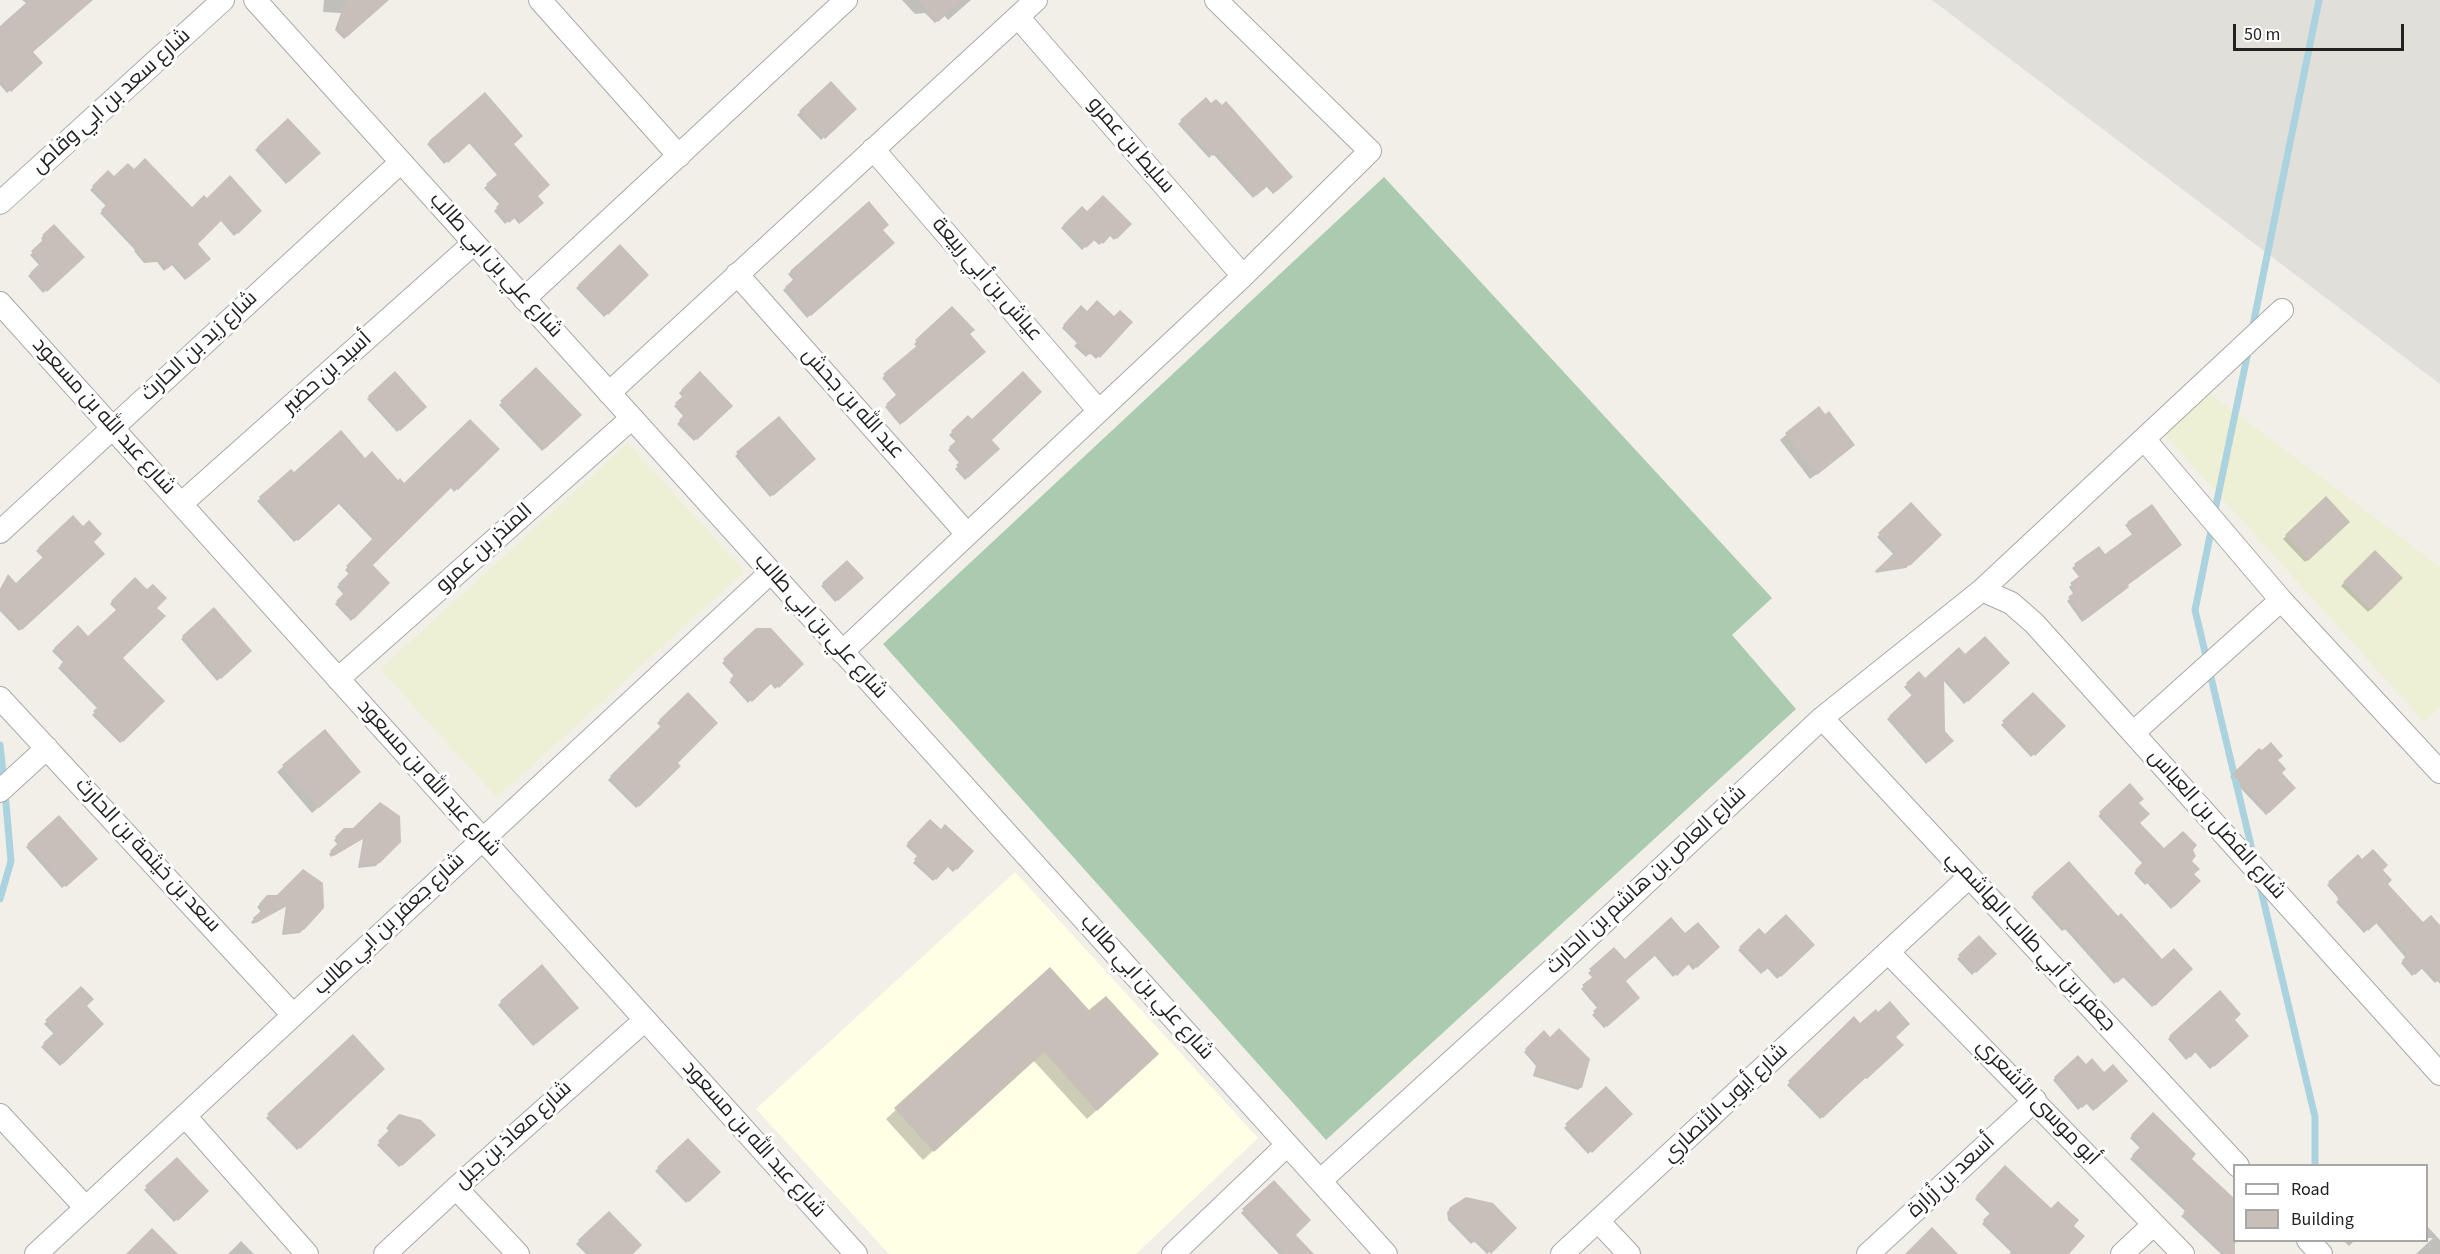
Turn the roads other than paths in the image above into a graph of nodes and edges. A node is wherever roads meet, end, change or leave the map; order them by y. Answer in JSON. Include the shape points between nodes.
{"nodes":[{"id":1,"x":223,"y":0,"type":"edge"},
{"id":2,"x":540,"y":0,"type":"edge"},
{"id":3,"x":846,"y":0,"type":"edge"},
{"id":4,"x":1036,"y":0,"type":"edge"},
{"id":5,"x":1216,"y":0,"type":"edge"},
{"id":6,"x":261,"y":2,"type":"edge"},
{"id":7,"x":1018,"y":16,"type":"junction"},
{"id":8,"x":873,"y":149,"type":"junction"},
{"id":9,"x":679,"y":156,"type":"junction"},
{"id":10,"x":401,"y":162,"type":"junction"},
{"id":11,"x":0,"y":203,"type":"edge"},
{"id":12,"x":474,"y":243,"type":"junction"},
{"id":13,"x":737,"y":274,"type":"junction"},
{"id":14,"x":1243,"y":276,"type":"junction"},
{"id":15,"x":524,"y":299,"type":"junction"},
{"id":16,"x":0,"y":303,"type":"edge"},
{"id":17,"x":2282,"y":310,"type":"dead end"},
{"id":18,"x":609,"y":393,"type":"junction"},
{"id":19,"x":1099,"y":411,"type":"junction"},
{"id":20,"x":632,"y":418,"type":"junction"},
{"id":21,"x":112,"y":428,"type":"junction"},
{"id":22,"x":2144,"y":439,"type":"junction"},
{"id":23,"x":181,"y":504,"type":"junction"},
{"id":24,"x":0,"y":532,"type":"edge"},
{"id":25,"x":967,"y":534,"type":"junction"},
{"id":26,"x":771,"y":572,"type":"junction"},
{"id":27,"x":1982,"y":590,"type":"junction"},
{"id":28,"x":2281,"y":600,"type":"junction"},
{"id":29,"x":842,"y":652,"type":"junction"},
{"id":30,"x":338,"y":679,"type":"junction"},
{"id":31,"x":0,"y":698,"type":"edge"},
{"id":32,"x":1822,"y":718,"type":"junction"},
{"id":33,"x":2133,"y":733,"type":"junction"},
{"id":34,"x":47,"y":748,"type":"junction"},
{"id":35,"x":2440,"y":772,"type":"edge"},
{"id":36,"x":0,"y":791,"type":"edge"},
{"id":37,"x":483,"y":839,"type":"junction"},
{"id":38,"x":1970,"y":877,"type":"junction"},
{"id":39,"x":1889,"y":953,"type":"junction"},
{"id":40,"x":293,"y":1015,"type":"junction"},
{"id":41,"x":645,"y":1020,"type":"junction"},
{"id":42,"x":2436,"y":1060,"type":"edge"},
{"id":43,"x":2035,"y":1101,"type":"junction"},
{"id":44,"x":0,"y":1115,"type":"edge"},
{"id":45,"x":185,"y":1116,"type":"junction"},
{"id":46,"x":1287,"y":1144,"type":"junction"},
{"id":47,"x":2236,"y":1164,"type":"edge"},
{"id":48,"x":1320,"y":1181,"type":"junction"},
{"id":49,"x":456,"y":1188,"type":"junction"},
{"id":50,"x":86,"y":1208,"type":"junction"},
{"id":51,"x":1598,"y":1221,"type":"junction"},
{"id":52,"x":2153,"y":1225,"type":"junction"},
{"id":53,"x":2310,"y":1242,"type":"edge"},
{"id":54,"x":36,"y":1254,"type":"edge"},
{"id":55,"x":307,"y":1254,"type":"edge"},
{"id":56,"x":385,"y":1254,"type":"edge"},
{"id":57,"x":518,"y":1254,"type":"edge"},
{"id":58,"x":856,"y":1254,"type":"edge"},
{"id":59,"x":1173,"y":1254,"type":"edge"},
{"id":60,"x":1386,"y":1254,"type":"edge"},
{"id":61,"x":1562,"y":1254,"type":"edge"},
{"id":62,"x":1629,"y":1254,"type":"edge"},
{"id":63,"x":1868,"y":1254,"type":"edge"},
{"id":64,"x":2122,"y":1254,"type":"edge"},
{"id":65,"x":2183,"y":1254,"type":"edge"},
{"id":66,"x":2321,"y":1254,"type":"edge"}],
"edges":[{"from":1,"to":11,"type":"street","name":"شارع سعد بن ابي وقاص"},
{"from":2,"to":9,"type":"street"},
{"from":3,"to":9,"type":"street"},
{"from":4,"to":7,"type":"street"},
{"from":5,"to":14,"type":"street","via":[[1370,150]]},
{"from":6,"to":10,"type":"street","name":"شارع علي بن ابي طالب"},
{"from":7,"to":8,"type":"street"},
{"from":7,"to":14,"type":"street","name":"سليط بن عمرو"},
{"from":8,"to":13,"type":"street"},
{"from":8,"to":19,"type":"street","name":"عياش بن أبي ربيعة"},
{"from":9,"to":15,"type":"street"},
{"from":10,"to":12,"type":"street","name":"شارع علي بن ابي طالب"},
{"from":10,"to":21,"type":"street","name":"شارع زيد بن الحارث"},
{"from":12,"to":15,"type":"street","name":"شارع علي بن ابي طالب"},
{"from":12,"to":23,"type":"street","name":"أسيد بن حضير"},
{"from":13,"to":18,"type":"street"},
{"from":13,"to":25,"type":"street","name":"عبد الله بن جحش"},
{"from":14,"to":19,"type":"street"},
{"from":15,"to":18,"type":"street","name":"شارع علي بن ابي طالب"},
{"from":16,"to":21,"type":"street","name":"شارع عبد الله بن مسعود"},
{"from":17,"to":22,"type":"street","name":"شارع العاص بن هاشم بن الحارث"},
{"from":18,"to":20,"type":"street","name":"شارع علي بن ابي طالب"},
{"from":19,"to":25,"type":"street"},
{"from":20,"to":26,"type":"street","name":"شارع علي بن ابي طالب"},
{"from":20,"to":30,"type":"street","name":"المنذر بن عمرو"},
{"from":21,"to":23,"type":"street","name":"شارع عبد الله بن مسعود"},
{"from":21,"to":24,"type":"street","name":"شارع زيد بن الحارث"},
{"from":22,"to":27,"type":"street","name":"شارع العاص بن هاشم بن الحارث"},
{"from":22,"to":28,"type":"street"},
{"from":23,"to":30,"type":"street","name":"شارع عبد الله بن مسعود"},
{"from":25,"to":29,"type":"street"},
{"from":26,"to":29,"type":"street","name":"شارع علي بن ابي طالب"},
{"from":26,"to":37,"type":"street","name":"شارع جعفر بن ابي طالب"},
{"from":27,"to":32,"type":"street","name":"شارع العاص بن هاشم بن الحارث"},
{"from":27,"to":33,"type":"street","name":"شارع الفضل بن العباس","via":[[2011,603],[2034,623]]},
{"from":28,"to":33,"type":"street"},
{"from":28,"to":35,"type":"street"},
{"from":29,"to":46,"type":"street","name":"شارع علي بن ابي طالب"},
{"from":30,"to":37,"type":"street","name":"شارع عبد الله بن مسعود"},
{"from":31,"to":34,"type":"street","name":"سعد بن خيثمة بن الحارث"},
{"from":32,"to":38,"type":"street","name":"جعفر بن أبي طالب الهاشمي"},
{"from":32,"to":48,"type":"street","name":"شارع العاص بن هاشم بن الحارث"},
{"from":33,"to":42,"type":"street","name":"شارع الفضل بن العباس"},
{"from":34,"to":36,"type":"street"},
{"from":34,"to":40,"type":"street","name":"سعد بن خيثمة بن الحارث"},
{"from":37,"to":40,"type":"street","name":"شارع جعفر بن ابي طالب"},
{"from":37,"to":41,"type":"street","name":"شارع عبد الله بن مسعود"},
{"from":38,"to":39,"type":"street","name":"شارع أيوب الأنصاري"},
{"from":38,"to":47,"type":"street","name":"جعفر بن أبي طالب الهاشمي"},
{"from":39,"to":43,"type":"street","name":"أبو موسى الأشعري"},
{"from":39,"to":51,"type":"street","name":"شارع أيوب الأنصاري"},
{"from":40,"to":45,"type":"street","name":"شارع جعفر بن ابي طالب"},
{"from":41,"to":49,"type":"street","name":"شارع معاذ بن جبل"},
{"from":41,"to":58,"type":"street","name":"شارع عبد الله بن مسعود"},
{"from":43,"to":52,"type":"street","name":"أبو موسى الأشعري"},
{"from":43,"to":63,"type":"street","name":"أسعد بن زُرارة"},
{"from":44,"to":50,"type":"street"},
{"from":45,"to":50,"type":"street","name":"شارع جعفر بن ابي طالب"},
{"from":45,"to":55,"type":"street"},
{"from":46,"to":48,"type":"street","name":"شارع علي بن ابي طالب"},
{"from":46,"to":59,"type":"street"},
{"from":48,"to":60,"type":"street","name":"شارع علي بن ابي طالب"},
{"from":49,"to":56,"type":"street","name":"شارع معاذ بن جبل"},
{"from":49,"to":57,"type":"street"},
{"from":50,"to":54,"type":"street","name":"شارع جعفر بن ابي طالب"},
{"from":51,"to":61,"type":"street","name":"شارع أيوب الأنصاري"},
{"from":51,"to":62,"type":"street"},
{"from":52,"to":64,"type":"street"},
{"from":52,"to":65,"type":"street","name":"أبو موسى الأشعري"},
{"from":53,"to":66,"type":"street"}]}
